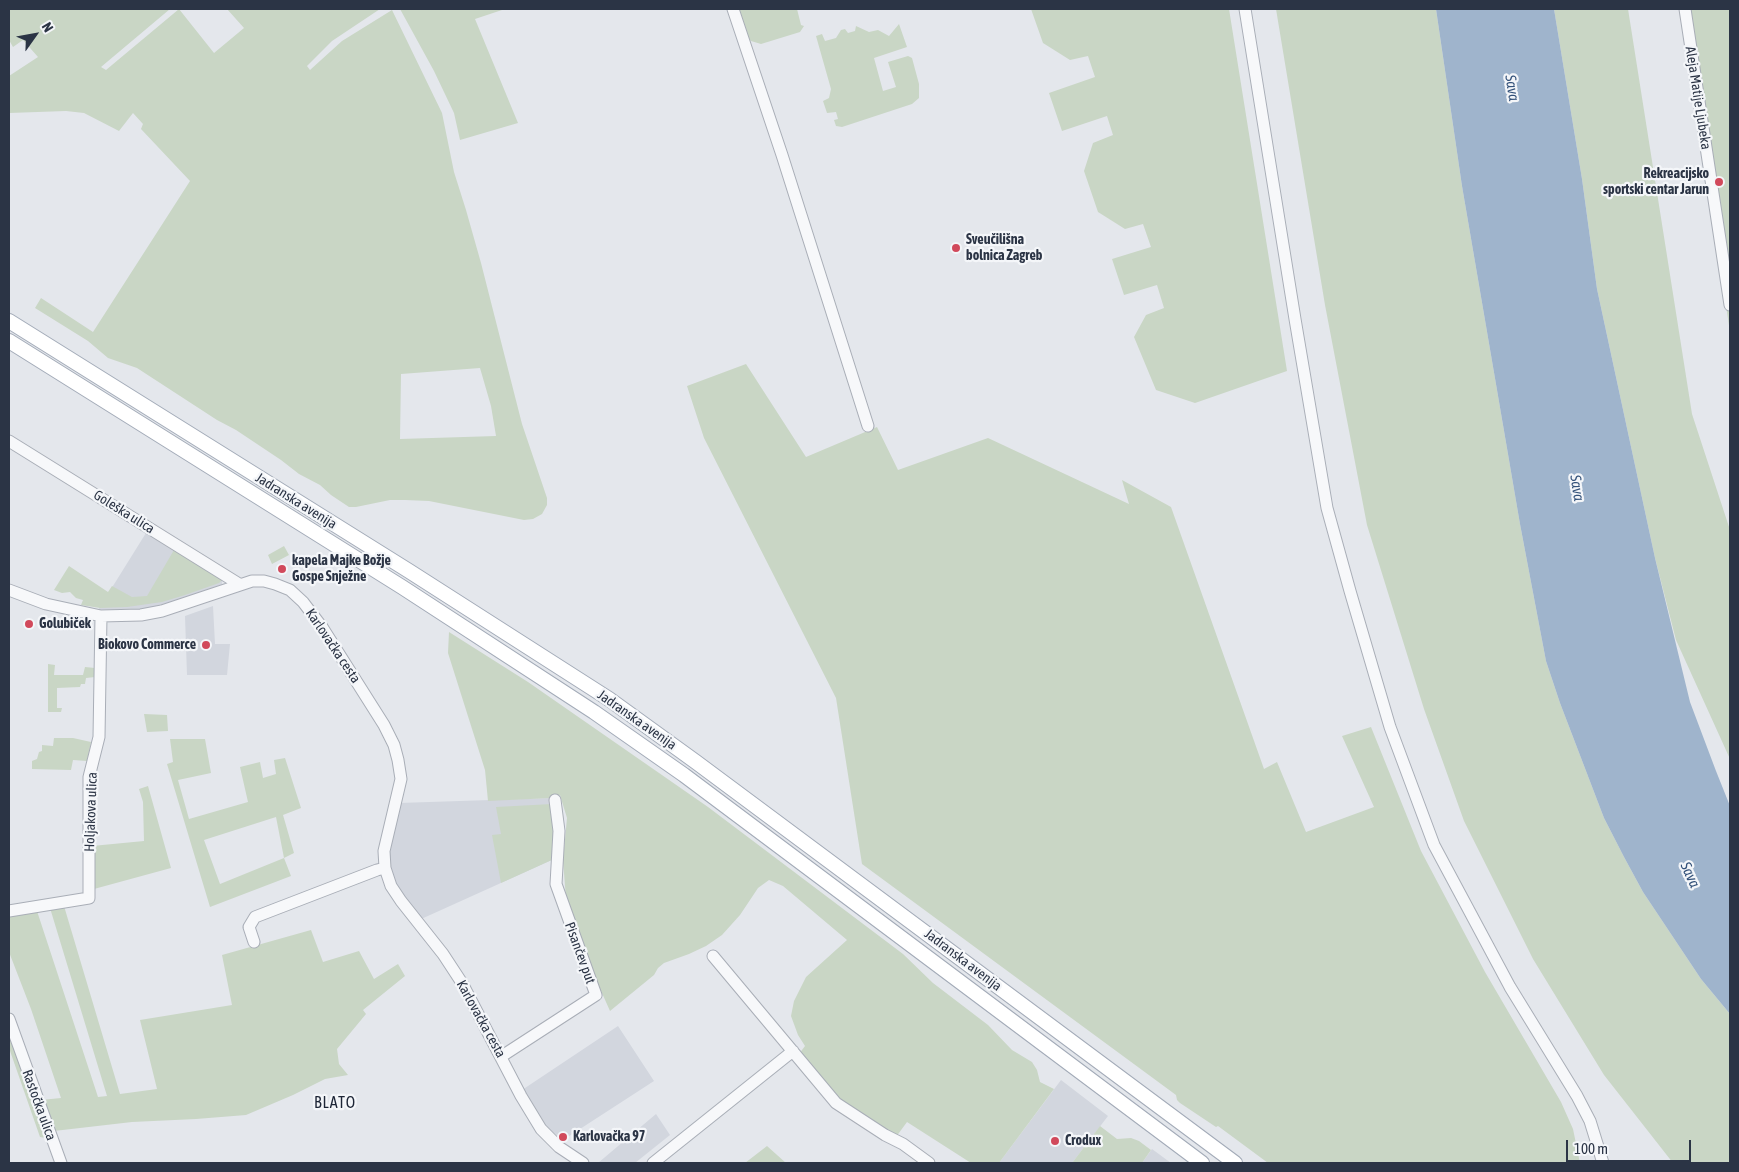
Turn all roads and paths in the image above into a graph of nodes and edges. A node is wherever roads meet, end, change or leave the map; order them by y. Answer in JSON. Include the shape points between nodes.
{"nodes":[{"id":1,"x":733,"y":9,"type":"edge"},
{"id":2,"x":1245,"y":9,"type":"edge"},
{"id":3,"x":1685,"y":9,"type":"edge"},
{"id":4,"x":1730,"y":305,"type":"edge"},
{"id":5,"x":9,"y":320,"type":"edge"},
{"id":6,"x":9,"y":341,"type":"edge"},
{"id":7,"x":868,"y":426,"type":"dead end"},
{"id":8,"x":9,"y":441,"type":"edge"},
{"id":9,"x":239,"y":584,"type":"junction"},
{"id":10,"x":9,"y":590,"type":"edge"},
{"id":11,"x":101,"y":616,"type":"junction"},
{"id":12,"x":555,"y":800,"type":"dead end"},
{"id":13,"x":386,"y":868,"type":"junction"},
{"id":14,"x":9,"y":912,"type":"edge"},
{"id":15,"x":254,"y":942,"type":"dead end"},
{"id":16,"x":714,"y":956,"type":"dead end"},
{"id":17,"x":9,"y":1019,"type":"edge"},
{"id":18,"x":793,"y":1051,"type":"junction"},
{"id":19,"x":502,"y":1056,"type":"junction"},
{"id":20,"x":61,"y":1163,"type":"edge"},
{"id":21,"x":583,"y":1163,"type":"edge"},
{"id":22,"x":652,"y":1163,"type":"edge"},
{"id":23,"x":929,"y":1163,"type":"edge"},
{"id":24,"x":1202,"y":1163,"type":"edge"},
{"id":25,"x":1235,"y":1163,"type":"edge"},
{"id":26,"x":1603,"y":1163,"type":"edge"}],
"edges":[{"from":1,"to":7,"type":"street"},
{"from":2,"to":26,"type":"street","via":[[1328,508],[1390,727],[1434,844],[1510,987],[1578,1096],[1590,1121]]},
{"from":3,"to":4,"type":"street","name":"Aleja Matije Ljubeka"},
{"from":5,"to":25,"type":"main road","name":"Jadranska avenija","via":[[609,699]]},
{"from":6,"to":24,"type":"main road","name":"Jadranska avenija","via":[[402,587],[594,712]]},
{"from":8,"to":9,"type":"street","name":"Goleška ulica"},
{"from":9,"to":11,"type":"street","name":"Karlovačka cesta","via":[[162,610],[140,615]]},
{"from":9,"to":13,"type":"street","name":"Karlovačka cesta","via":[[252,581],[275,584],[290,590],[303,602],[322,627],[390,738],[401,779],[385,845]]},
{"from":10,"to":11,"type":"street","name":"Karlovačka cesta","via":[[46,604]]},
{"from":11,"to":14,"type":"street","name":"Holjakova ulica","via":[[99,737],[89,777],[89,898]]},
{"from":12,"to":19,"type":"street","name":"Pisančev put","via":[[559,831],[556,884],[596,995]]},
{"from":13,"to":15,"type":"street","via":[[255,917],[249,926]]},
{"from":13,"to":19,"type":"street","name":"Karlovačka cesta","via":[[400,901],[443,954]]},
{"from":16,"to":18,"type":"street"},
{"from":17,"to":20,"type":"street","name":"Rastočka ulica"},
{"from":18,"to":22,"type":"street"},
{"from":18,"to":23,"type":"street","via":[[836,1103]]},
{"from":19,"to":21,"type":"street","name":"Karlovačka cesta","via":[[541,1129],[559,1147]]}]}
